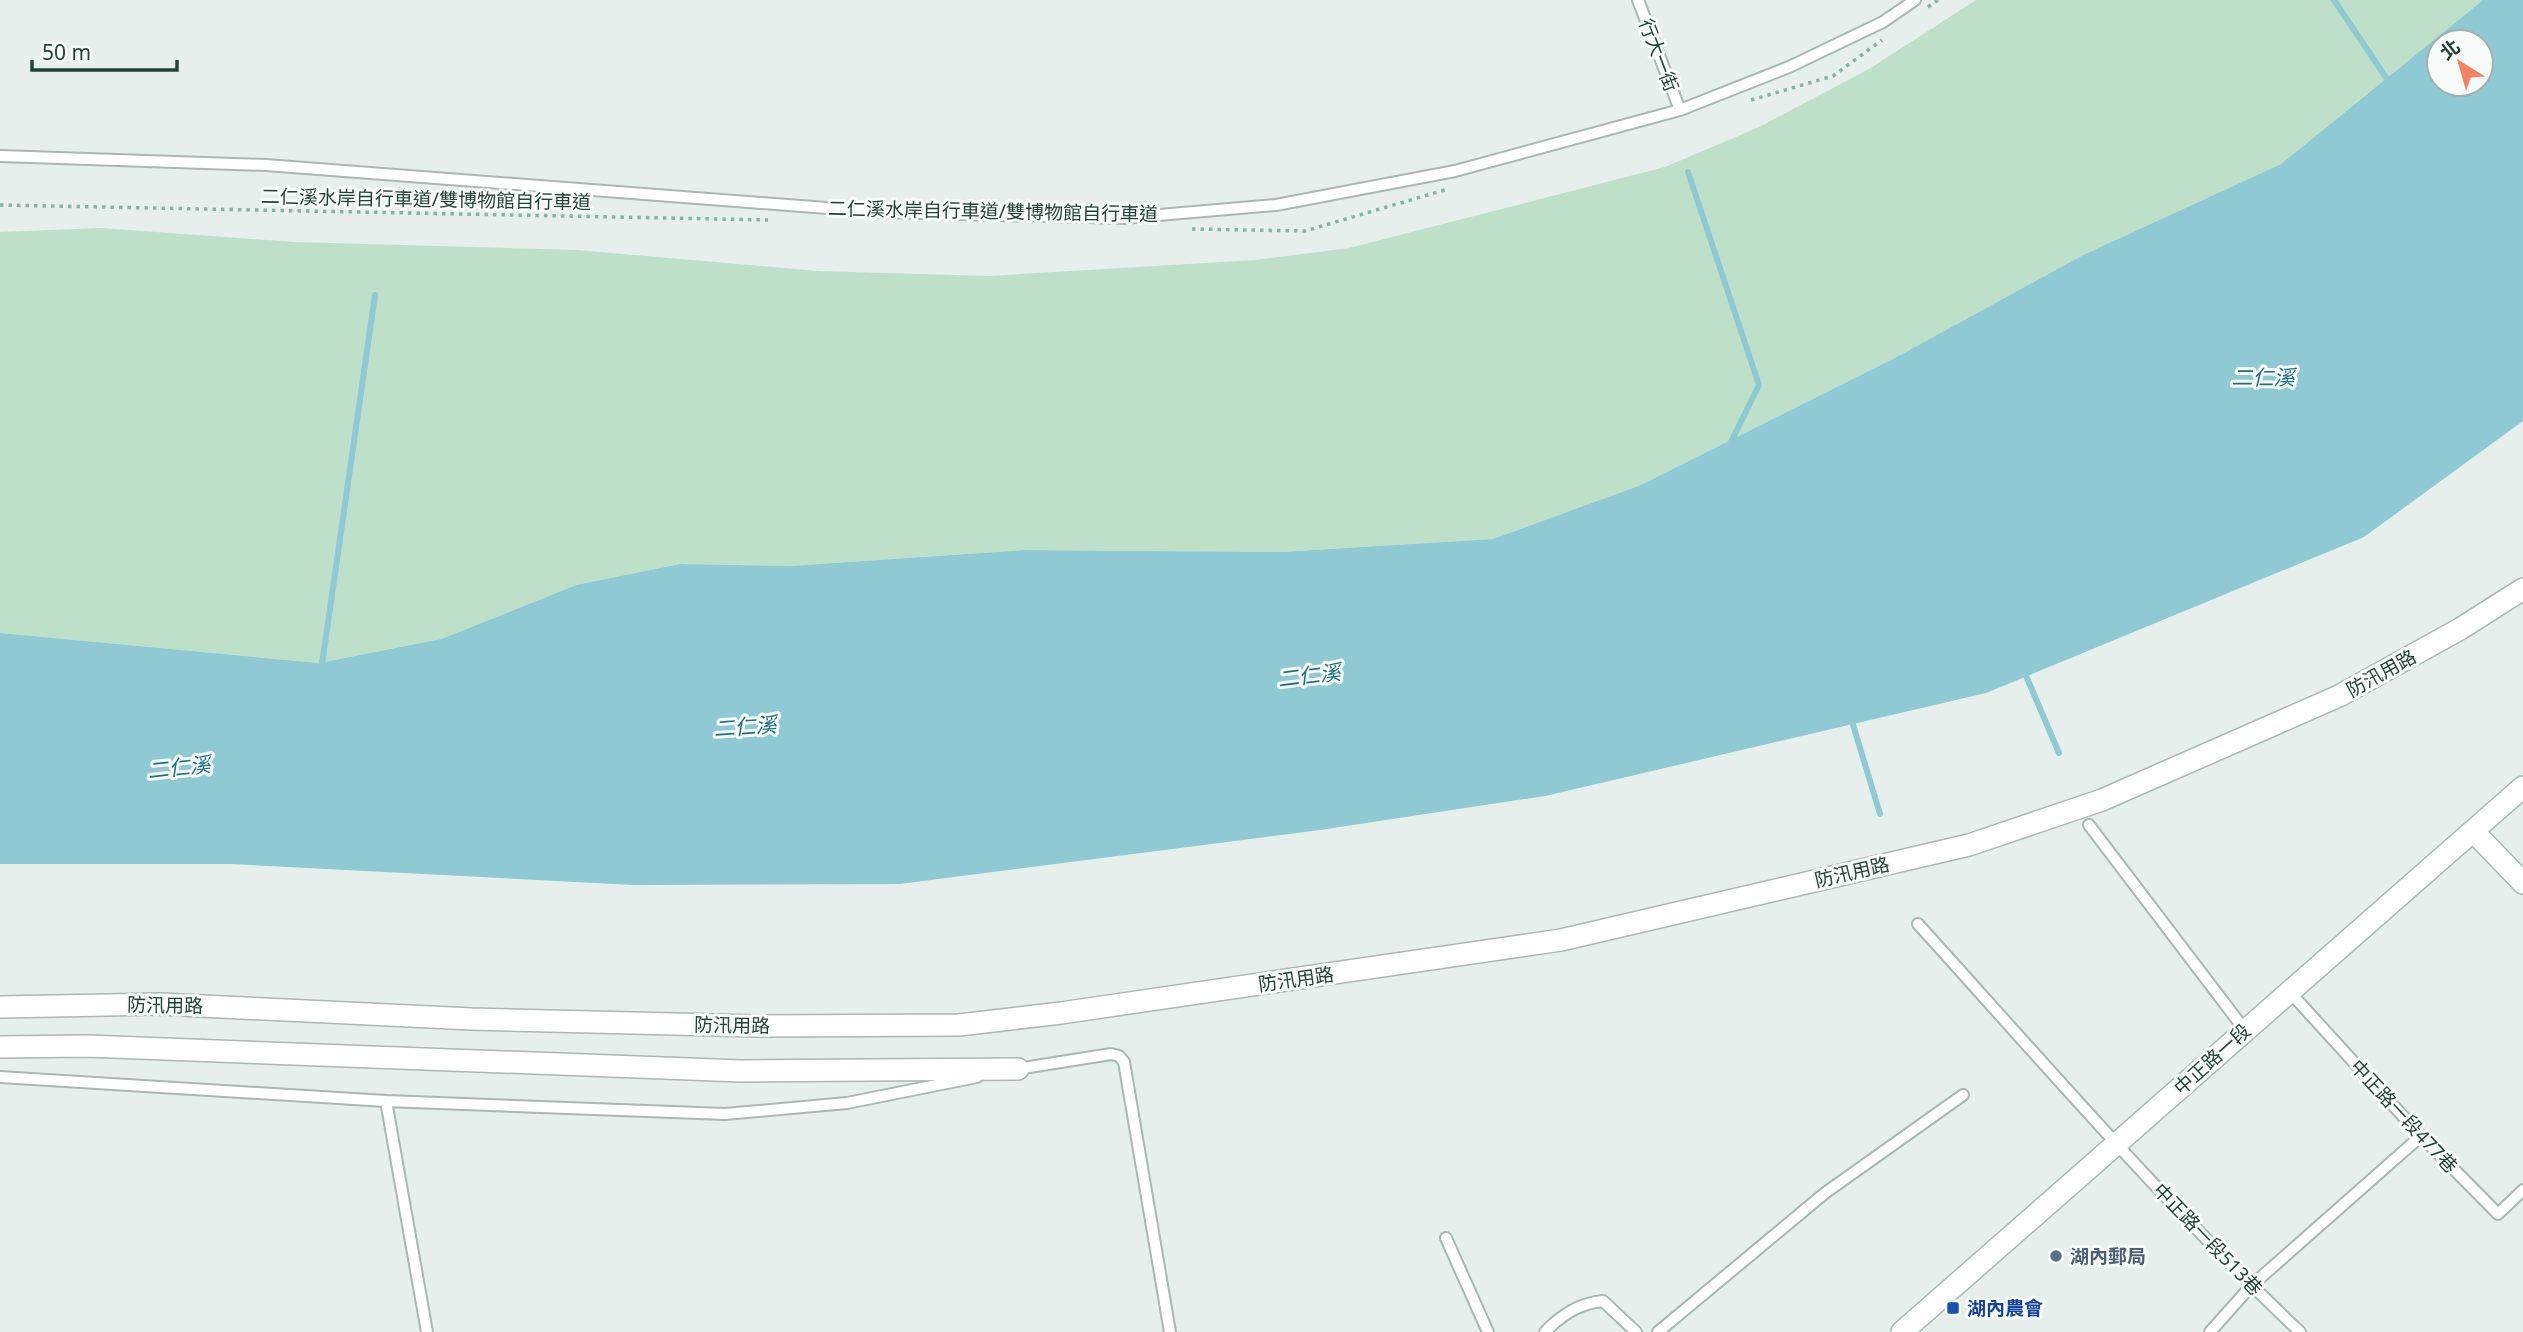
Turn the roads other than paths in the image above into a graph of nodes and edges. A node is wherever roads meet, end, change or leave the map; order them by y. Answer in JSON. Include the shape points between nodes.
{"nodes":[{"id":1,"x":1638,"y":0,"type":"edge"},
{"id":2,"x":1915,"y":0,"type":"edge"},
{"id":3,"x":1680,"y":110,"type":"junction"},
{"id":4,"x":0,"y":156,"type":"edge"},
{"id":5,"x":2523,"y":589,"type":"edge"},
{"id":6,"x":2523,"y":787,"type":"edge"},
{"id":7,"x":2089,"y":825,"type":"dead end"},
{"id":8,"x":2474,"y":832,"type":"junction"},
{"id":9,"x":2523,"y":883,"type":"edge"},
{"id":10,"x":1918,"y":924,"type":"dead end"},
{"id":11,"x":2288,"y":990,"type":"junction"},
{"id":12,"x":0,"y":1007,"type":"edge"},
{"id":13,"x":2244,"y":1029,"type":"junction"},
{"id":14,"x":0,"y":1047,"type":"edge"},
{"id":15,"x":1018,"y":1069,"type":"junction"},
{"id":16,"x":0,"y":1077,"type":"edge"},
{"id":17,"x":1963,"y":1095,"type":"dead end"},
{"id":18,"x":386,"y":1101,"type":"junction"},
{"id":19,"x":2421,"y":1136,"type":"junction"},
{"id":20,"x":2117,"y":1145,"type":"junction"},
{"id":21,"x":2523,"y":1189,"type":"edge"},
{"id":22,"x":1446,"y":1238,"type":"dead end"},
{"id":23,"x":2251,"y":1286,"type":"junction"},
{"id":24,"x":427,"y":1332,"type":"edge"},
{"id":25,"x":1170,"y":1332,"type":"edge"},
{"id":26,"x":1488,"y":1332,"type":"edge"},
{"id":27,"x":1545,"y":1332,"type":"edge"},
{"id":28,"x":1636,"y":1332,"type":"edge"},
{"id":29,"x":1657,"y":1332,"type":"edge"},
{"id":30,"x":1902,"y":1332,"type":"edge"},
{"id":31,"x":2210,"y":1332,"type":"edge"},
{"id":32,"x":2300,"y":1332,"type":"edge"}],
"edges":[{"from":1,"to":3,"type":"lane","name":"行大一街"},
{"from":2,"to":3,"type":"lane","via":[[1883,22],[1789,67]]},
{"from":3,"to":4,"type":"lane","via":[[1455,171],[1276,205],[1124,218],[879,212],[266,165]]},
{"from":5,"to":12,"type":"street","name":"防汛用路","via":[[2339,696],[2102,800],[1969,845],[1561,940],[959,1025],[472,1019],[160,1004]]},
{"from":6,"to":8,"type":"street","name":"中正路一段"},
{"from":7,"to":13,"type":"lane"},
{"from":8,"to":9,"type":"street"},
{"from":8,"to":11,"type":"street","name":"中正路一段"},
{"from":10,"to":20,"type":"lane","name":"中正路一段513巷"},
{"from":11,"to":13,"type":"street","name":"中正路一段"},
{"from":11,"to":19,"type":"lane","name":"中正路一段477巷"},
{"from":13,"to":20,"type":"street","name":"中正路一段"},
{"from":14,"to":15,"type":"street","via":[[87,1046],[741,1071]]},
{"from":15,"to":18,"type":"lane","via":[[847,1103],[725,1114]]},
{"from":15,"to":25,"type":"lane","via":[[1111,1054],[1124,1062]]},
{"from":16,"to":18,"type":"lane"},
{"from":17,"to":29,"type":"lane","via":[[1825,1193]]},
{"from":18,"to":24,"type":"lane"},
{"from":19,"to":21,"type":"lane","name":"中正路一段477巷","via":[[2498,1214]]},
{"from":19,"to":23,"type":"lane"},
{"from":20,"to":23,"type":"lane","name":"中正路一段513巷"},
{"from":20,"to":30,"type":"street","name":"中正路一段"},
{"from":22,"to":26,"type":"lane"},
{"from":23,"to":31,"type":"lane"},
{"from":23,"to":32,"type":"lane","name":"中正路一段513巷"},
{"from":27,"to":28,"type":"lane","via":[[1573,1309],[1603,1301]]}]}
